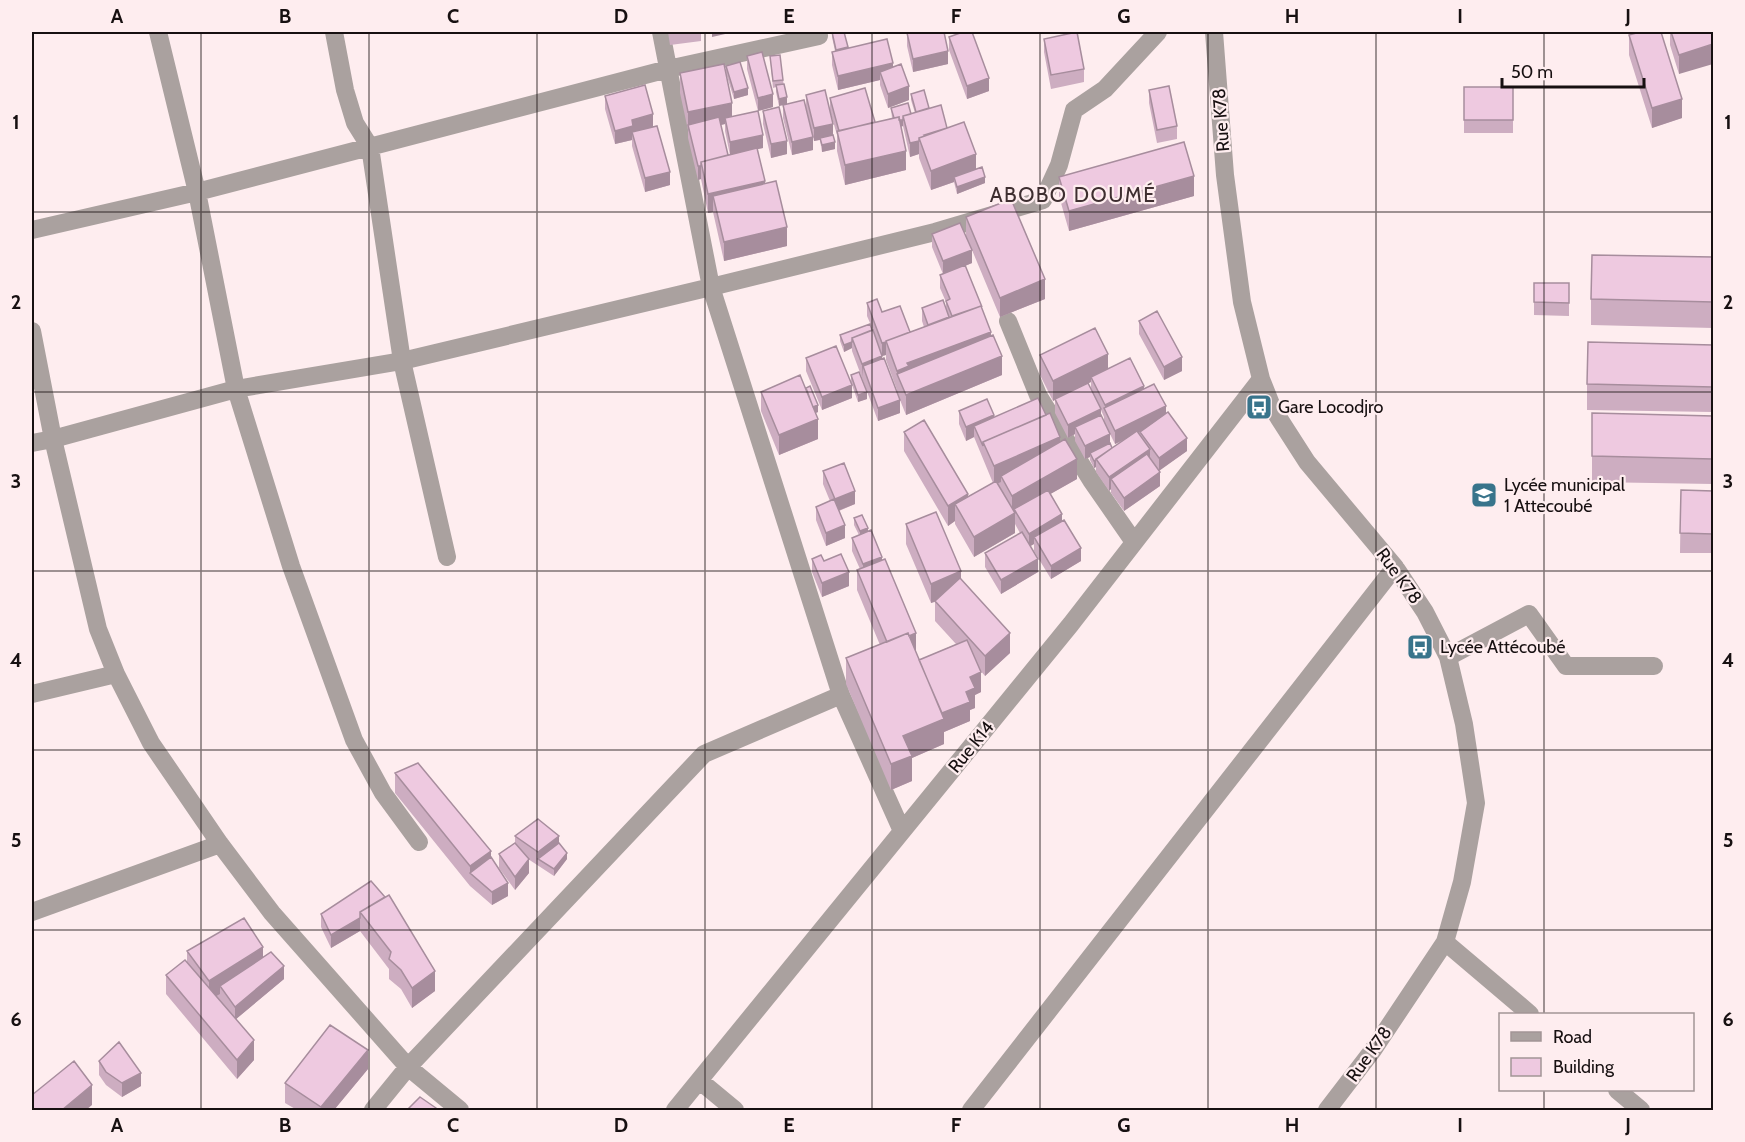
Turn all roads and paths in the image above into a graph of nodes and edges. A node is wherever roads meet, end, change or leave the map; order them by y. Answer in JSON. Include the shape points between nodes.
{"nodes":[{"id":1,"x":158,"y":32,"type":"edge"},
{"id":2,"x":334,"y":32,"type":"edge"},
{"id":3,"x":661,"y":32,"type":"edge"},
{"id":4,"x":1158,"y":32,"type":"edge"},
{"id":5,"x":1214,"y":32,"type":"edge"},
{"id":6,"x":819,"y":36,"type":"dead end"},
{"id":7,"x":668,"y":69,"type":"junction"},
{"id":8,"x":370,"y":147,"type":"junction"},
{"id":9,"x":197,"y":192,"type":"junction"},
{"id":10,"x":32,"y":230,"type":"edge"},
{"id":11,"x":711,"y":287,"type":"junction"},
{"id":12,"x":1008,"y":321,"type":"dead end"},
{"id":13,"x":32,"y":331,"type":"edge"},
{"id":14,"x":402,"y":362,"type":"junction"},
{"id":15,"x":1262,"y":379,"type":"junction"},
{"id":16,"x":236,"y":389,"type":"junction"},
{"id":17,"x":53,"y":439,"type":"junction"},
{"id":18,"x":32,"y":443,"type":"edge"},
{"id":19,"x":1134,"y":542,"type":"junction"},
{"id":20,"x":447,"y":557,"type":"dead end"},
{"id":21,"x":1395,"y":567,"type":"junction"},
{"id":22,"x":1448,"y":657,"type":"junction"},
{"id":23,"x":1654,"y":666,"type":"dead end"},
{"id":24,"x":116,"y":674,"type":"junction"},
{"id":25,"x":32,"y":694,"type":"edge"},
{"id":26,"x":841,"y":694,"type":"junction"},
{"id":27,"x":902,"y":831,"type":"junction"},
{"id":28,"x":420,"y":842,"type":"dead end"},
{"id":29,"x":220,"y":844,"type":"junction"},
{"id":30,"x":32,"y":912,"type":"edge"},
{"id":31,"x":1445,"y":942,"type":"junction"},
{"id":32,"x":1529,"y":1013,"type":"edge"},
{"id":33,"x":408,"y":1067,"type":"junction"},
{"id":34,"x":700,"y":1081,"type":"junction"},
{"id":35,"x":1619,"y":1091,"type":"edge"},
{"id":36,"x":373,"y":1110,"type":"edge"},
{"id":37,"x":460,"y":1110,"type":"edge"},
{"id":38,"x":675,"y":1110,"type":"edge"},
{"id":39,"x":735,"y":1110,"type":"edge"},
{"id":40,"x":971,"y":1110,"type":"edge"},
{"id":41,"x":1327,"y":1110,"type":"edge"},
{"id":42,"x":1641,"y":1110,"type":"edge"}],
"edges":[{"from":1,"to":9,"type":"street"},
{"from":2,"to":8,"type":"street","via":[[355,123]]},
{"from":3,"to":7,"type":"street"},
{"from":4,"to":11,"type":"street","via":[[1104,89],[1074,110],[1059,165],[1043,200],[935,232]]},
{"from":5,"to":15,"type":"street","name":"Rue K78","via":[[1242,302]]},
{"from":6,"to":7,"type":"street"},
{"from":7,"to":8,"type":"street"},
{"from":7,"to":11,"type":"street"},
{"from":8,"to":9,"type":"street"},
{"from":8,"to":14,"type":"street"},
{"from":9,"to":10,"type":"street"},
{"from":9,"to":16,"type":"street"},
{"from":11,"to":14,"type":"street"},
{"from":11,"to":26,"type":"street"},
{"from":12,"to":19,"type":"street","via":[[1038,394]]},
{"from":13,"to":17,"type":"street"},
{"from":14,"to":16,"type":"street"},
{"from":14,"to":20,"type":"street"},
{"from":15,"to":19,"type":"street","name":"Rue K14"},
{"from":15,"to":21,"type":"street","name":"Rue K78","via":[[1273,409],[1307,462]]},
{"from":16,"to":17,"type":"street"},
{"from":16,"to":28,"type":"street","via":[[291,566],[354,740],[382,794]]},
{"from":17,"to":18,"type":"street"},
{"from":17,"to":24,"type":"street","via":[[98,629]]},
{"from":19,"to":27,"type":"street","name":"Rue K14"},
{"from":21,"to":22,"type":"street","name":"Rue K78","via":[[1425,612]]},
{"from":21,"to":40,"type":"street"},
{"from":22,"to":23,"type":"street","via":[[1529,614],[1566,666]]},
{"from":22,"to":31,"type":"street","name":"Rue K78","via":[[1464,724],[1476,803],[1462,882]]},
{"from":24,"to":25,"type":"street"},
{"from":24,"to":29,"type":"street","via":[[151,743]]},
{"from":26,"to":27,"type":"street"},
{"from":26,"to":33,"type":"street","via":[[704,754]]},
{"from":27,"to":34,"type":"street","name":"Rue K14"},
{"from":29,"to":30,"type":"street"},
{"from":29,"to":33,"type":"street","via":[[272,913]]},
{"from":31,"to":32,"type":"street"},
{"from":31,"to":41,"type":"street","name":"Rue K78","via":[[1373,1050]]},
{"from":33,"to":36,"type":"street"},
{"from":33,"to":37,"type":"street"},
{"from":34,"to":38,"type":"street","name":"Rue K14"},
{"from":34,"to":39,"type":"street"},
{"from":35,"to":42,"type":"street"}]}
